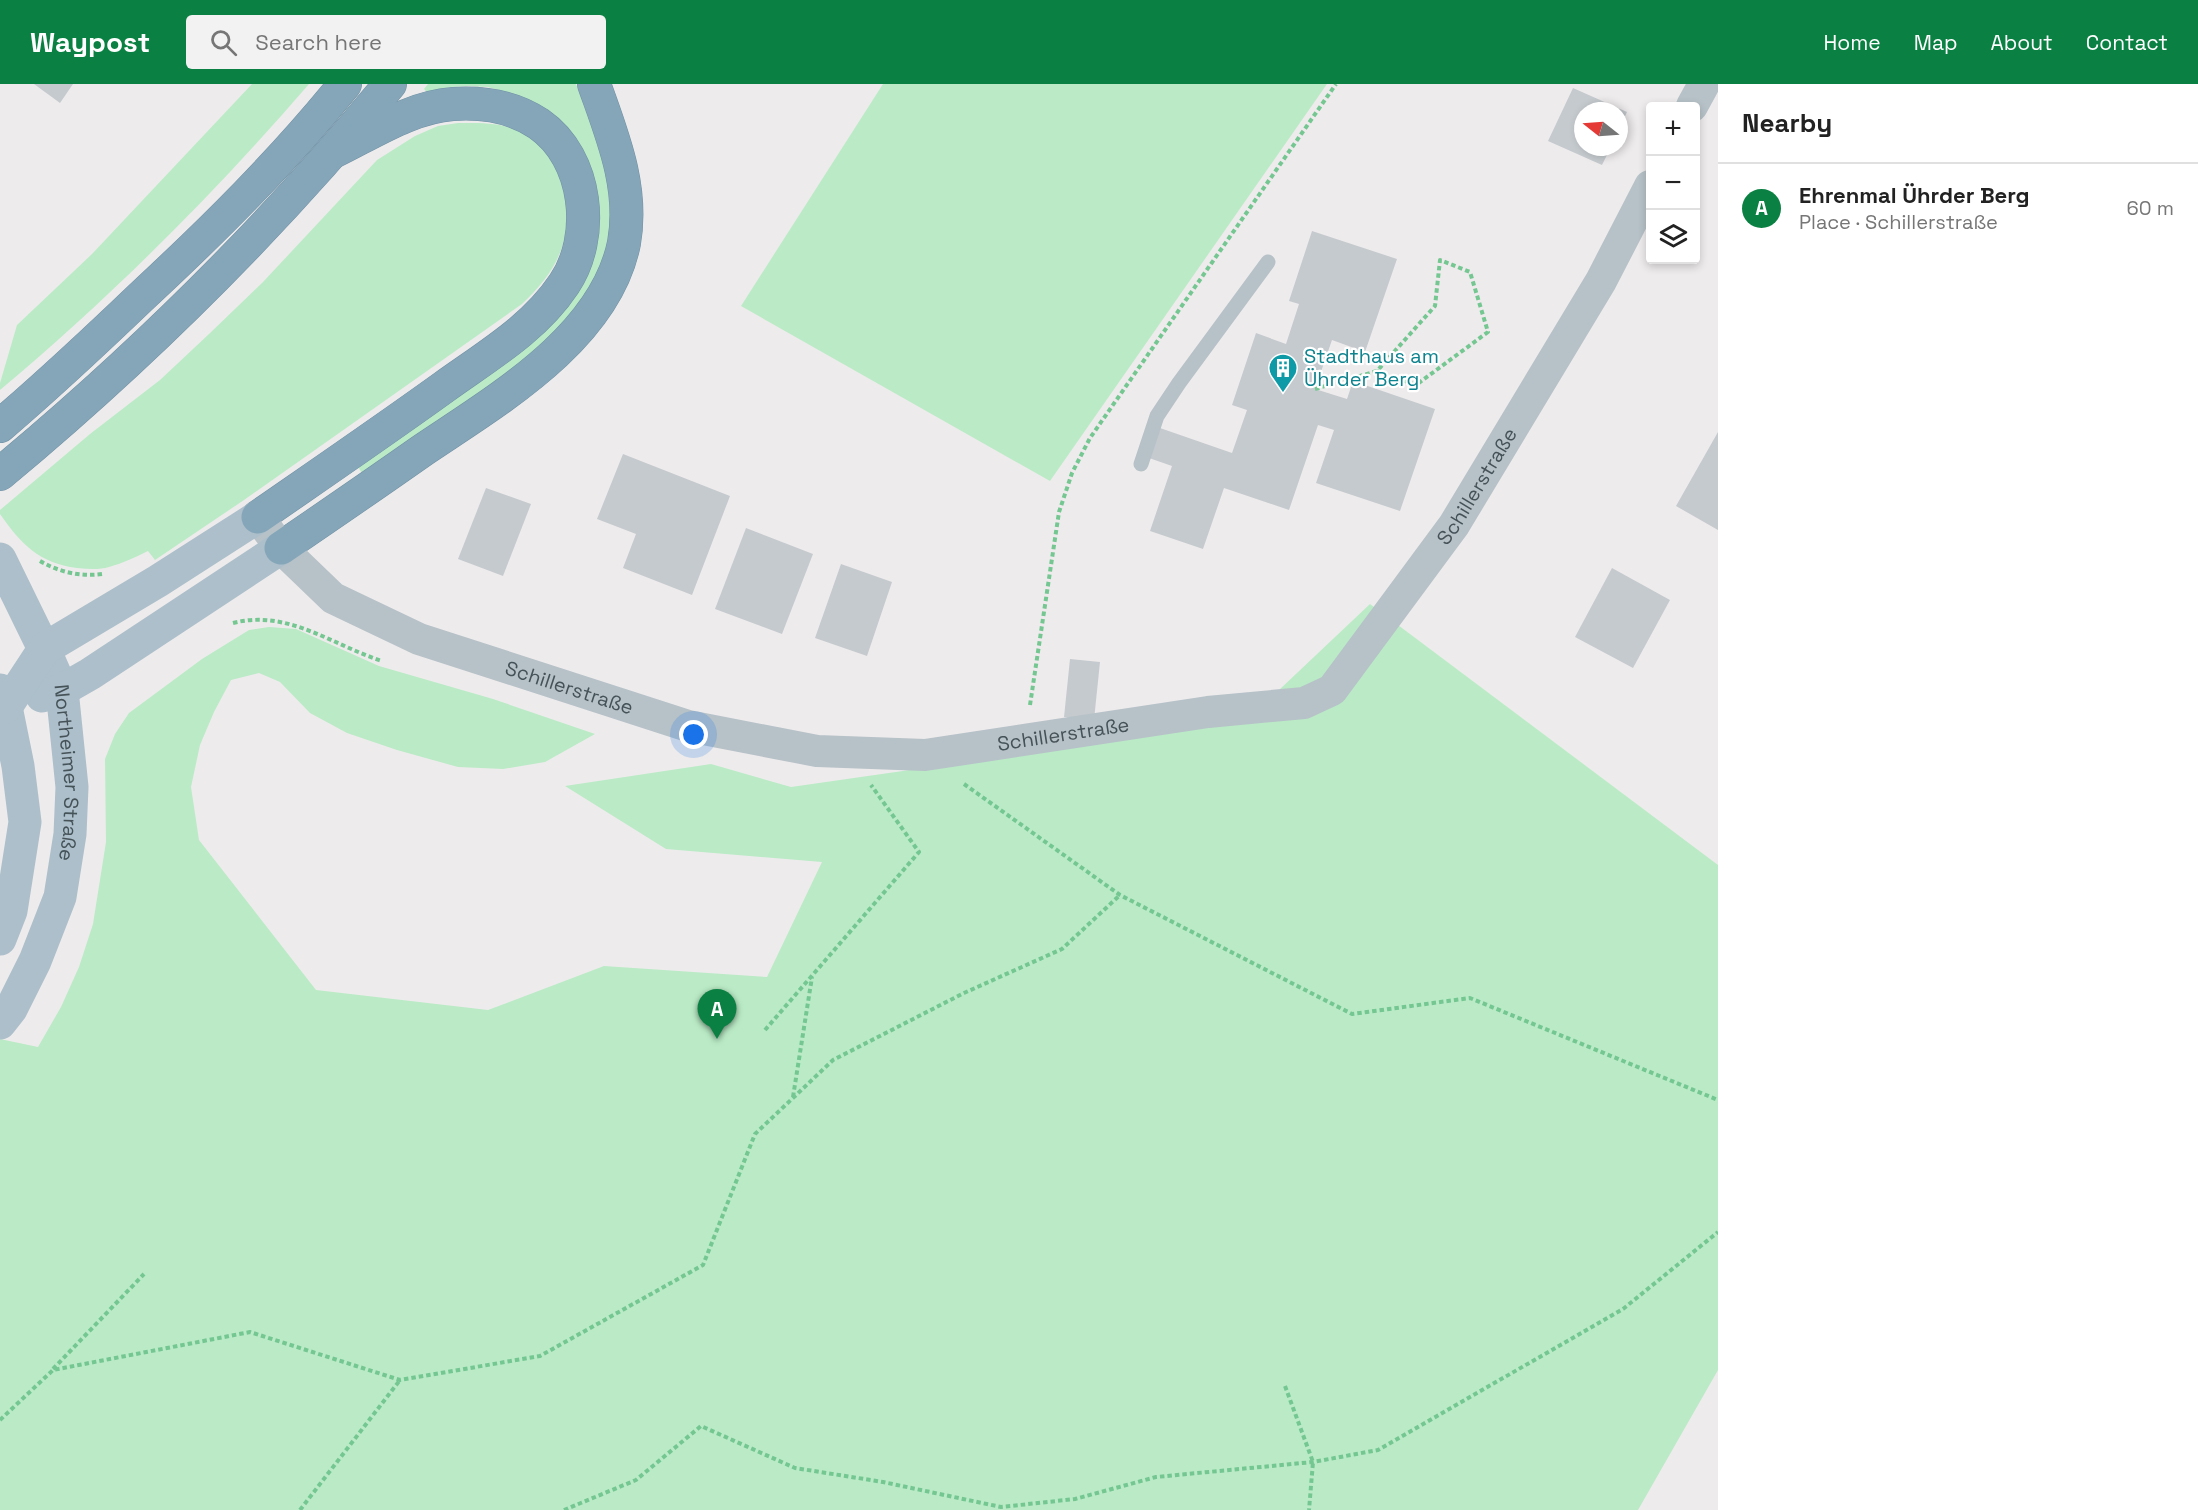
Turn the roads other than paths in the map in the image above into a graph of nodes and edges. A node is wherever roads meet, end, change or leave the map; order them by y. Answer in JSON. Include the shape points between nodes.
{"nodes":[{"id":1,"x":345,"y":84,"type":"edge"},
{"id":2,"x":390,"y":84,"type":"edge"},
{"id":3,"x":594,"y":84,"type":"edge"},
{"id":4,"x":1704,"y":84,"type":"edge"},
{"id":5,"x":1694,"y":102,"type":"edge"},
{"id":6,"x":335,"y":151,"type":"junction"},
{"id":7,"x":1646,"y":194,"type":"edge"},
{"id":8,"x":1268,"y":262,"type":"dead end"},
{"id":9,"x":0,"y":426,"type":"edge"},
{"id":10,"x":1141,"y":464,"type":"dead end"},
{"id":11,"x":0,"y":474,"type":"edge"},
{"id":12,"x":258,"y":517,"type":"junction"},
{"id":13,"x":281,"y":548,"type":"junction"},
{"id":14,"x":0,"y":559,"type":"edge"},
{"id":15,"x":44,"y":649,"type":"junction"},
{"id":16,"x":62,"y":690,"type":"junction"},
{"id":17,"x":3,"y":698,"type":"edge"},
{"id":18,"x":0,"y":939,"type":"edge"},
{"id":19,"x":0,"y":1023,"type":"edge"}],
"edges":[{"from":1,"to":9,"type":"highway","via":[[310,128],[204,238]]},
{"from":2,"to":6,"type":"highway"},
{"from":3,"to":13,"type":"highway","via":[[621,164],[626,192],[624,242],[597,305],[552,355],[503,396]]},
{"from":4,"to":5,"type":"street"},
{"from":6,"to":11,"type":"highway","via":[[202,292],[72,414]]},
{"from":6,"to":12,"type":"highway","via":[[417,112],[450,104],[509,109],[540,125],[566,155],[584,208],[581,242],[565,282],[523,331]]},
{"from":7,"to":13,"type":"street","name":"Schillerstraße","via":[[1601,281],[1454,525],[1332,690],[1304,703],[1208,712],[925,755],[817,751],[677,722],[419,639],[333,598]]},
{"from":8,"to":10,"type":"lane","via":[[1157,416]]},
{"from":12,"to":13,"type":"street","name":"Schillerstraße"},
{"from":12,"to":15,"type":"main road"},
{"from":13,"to":16,"type":"main road"},
{"from":14,"to":15,"type":"main road","name":"Northeimer Straße"},
{"from":15,"to":16,"type":"main road","name":"Northeimer Straße"},
{"from":15,"to":17,"type":"main road"},
{"from":16,"to":17,"type":"main road"},
{"from":16,"to":19,"type":"main road","name":"Northeimer Straße","via":[[72,787],[70,834],[60,897],[35,961]]},
{"from":17,"to":18,"type":"main road","name":"Northeimer Straße","via":[[25,822],[11,911]]}]}
